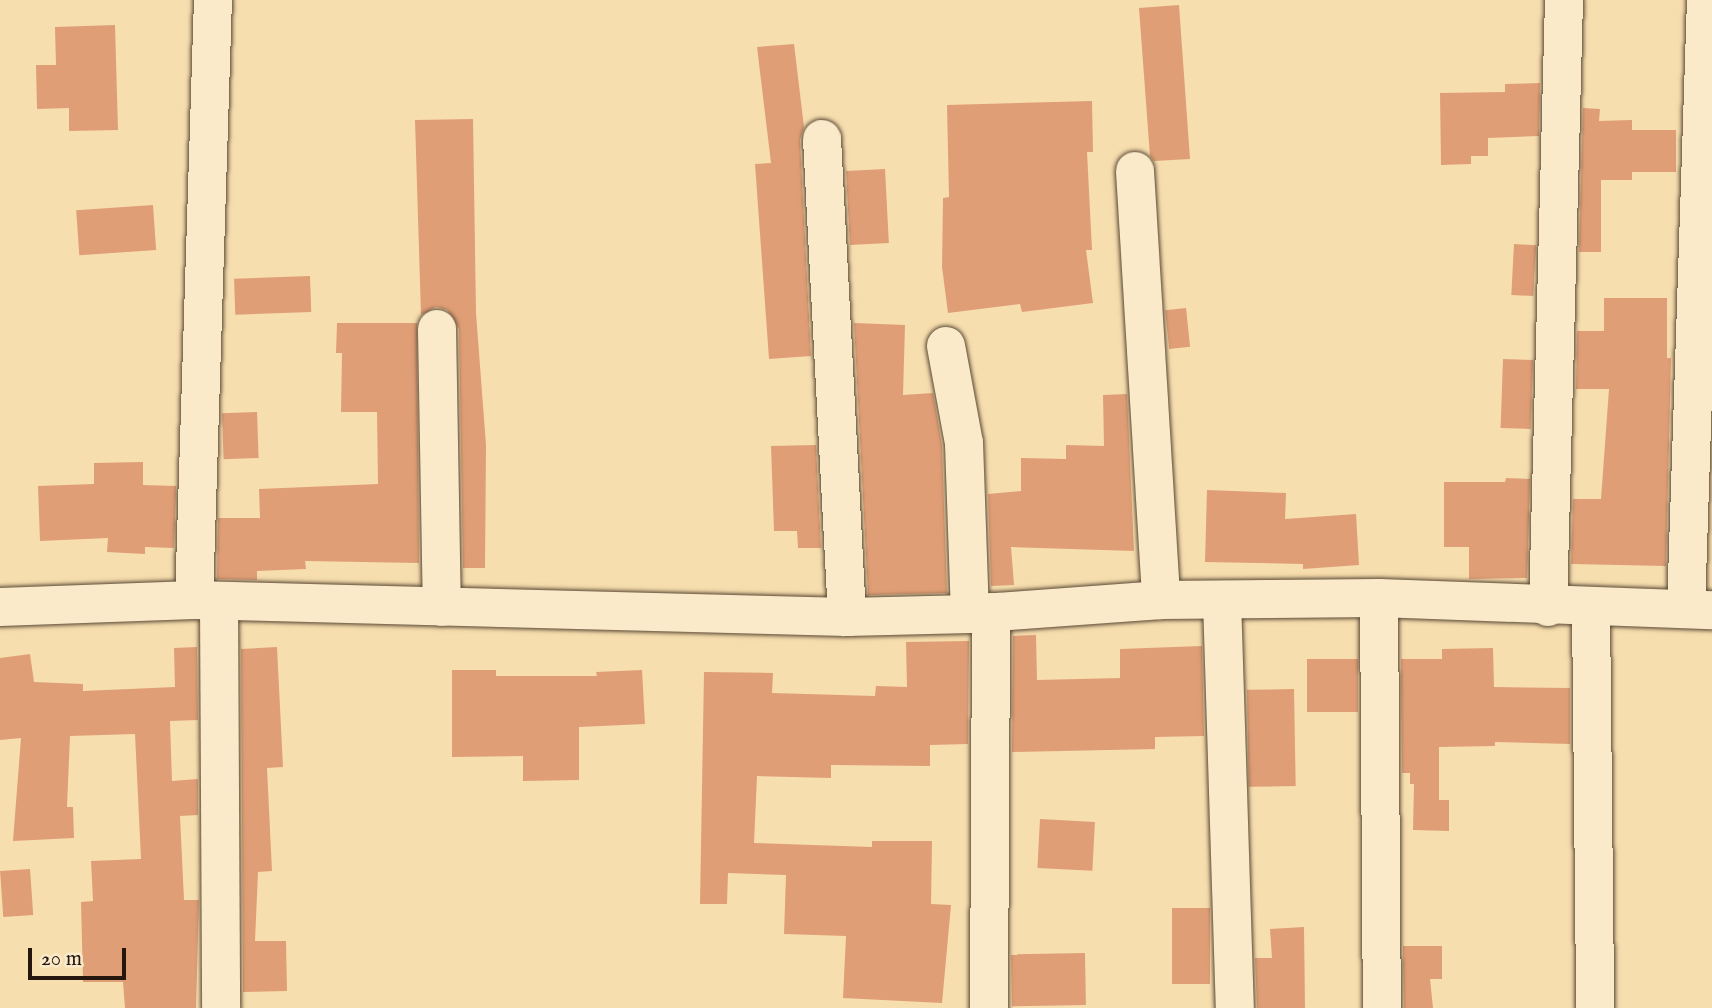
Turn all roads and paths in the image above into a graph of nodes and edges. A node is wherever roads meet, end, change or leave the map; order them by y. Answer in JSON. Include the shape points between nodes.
{"nodes":[{"id":1,"x":213,"y":0,"type":"edge"},
{"id":2,"x":1564,"y":0,"type":"edge"},
{"id":3,"x":1706,"y":0,"type":"edge"},
{"id":4,"x":822,"y":139,"type":"dead end"},
{"id":5,"x":1135,"y":170,"type":"dead end"},
{"id":6,"x":437,"y":329,"type":"dead end"},
{"id":7,"x":946,"y":346,"type":"dead end"},
{"id":8,"x":1379,"y":598,"type":"junction"},
{"id":9,"x":1161,"y":600,"type":"junction"},
{"id":10,"x":1222,"y":600,"type":"junction"},
{"id":11,"x":207,"y":601,"type":"junction"},
{"id":12,"x":0,"y":607,"type":"edge"},
{"id":13,"x":442,"y":607,"type":"junction"},
{"id":14,"x":1548,"y":607,"type":"junction"},
{"id":15,"x":1591,"y":608,"type":"junction"},
{"id":16,"x":1699,"y":610,"type":"edge"},
{"id":17,"x":980,"y":613,"type":"junction"},
{"id":18,"x":847,"y":617,"type":"junction"},
{"id":19,"x":221,"y":1008,"type":"edge"},
{"id":20,"x":989,"y":1008,"type":"edge"},
{"id":21,"x":1235,"y":1008,"type":"edge"},
{"id":22,"x":1382,"y":1008,"type":"edge"},
{"id":23,"x":1595,"y":1008,"type":"edge"}],
"edges":[{"from":1,"to":11,"type":"street"},
{"from":2,"to":14,"type":"street"},
{"from":3,"to":16,"type":"street"},
{"from":4,"to":18,"type":"street"},
{"from":5,"to":9,"type":"street"},
{"from":6,"to":13,"type":"street"},
{"from":7,"to":17,"type":"street","via":[[964,443]]},
{"from":8,"to":10,"type":"street"},
{"from":8,"to":14,"type":"street"},
{"from":8,"to":22,"type":"street"},
{"from":9,"to":10,"type":"street"},
{"from":9,"to":17,"type":"street"},
{"from":10,"to":21,"type":"street"},
{"from":11,"to":12,"type":"street"},
{"from":11,"to":13,"type":"street"},
{"from":11,"to":19,"type":"street"},
{"from":13,"to":18,"type":"street"},
{"from":14,"to":15,"type":"street"},
{"from":15,"to":16,"type":"street"},
{"from":15,"to":23,"type":"street"},
{"from":17,"to":18,"type":"street"},
{"from":17,"to":20,"type":"street"}]}
